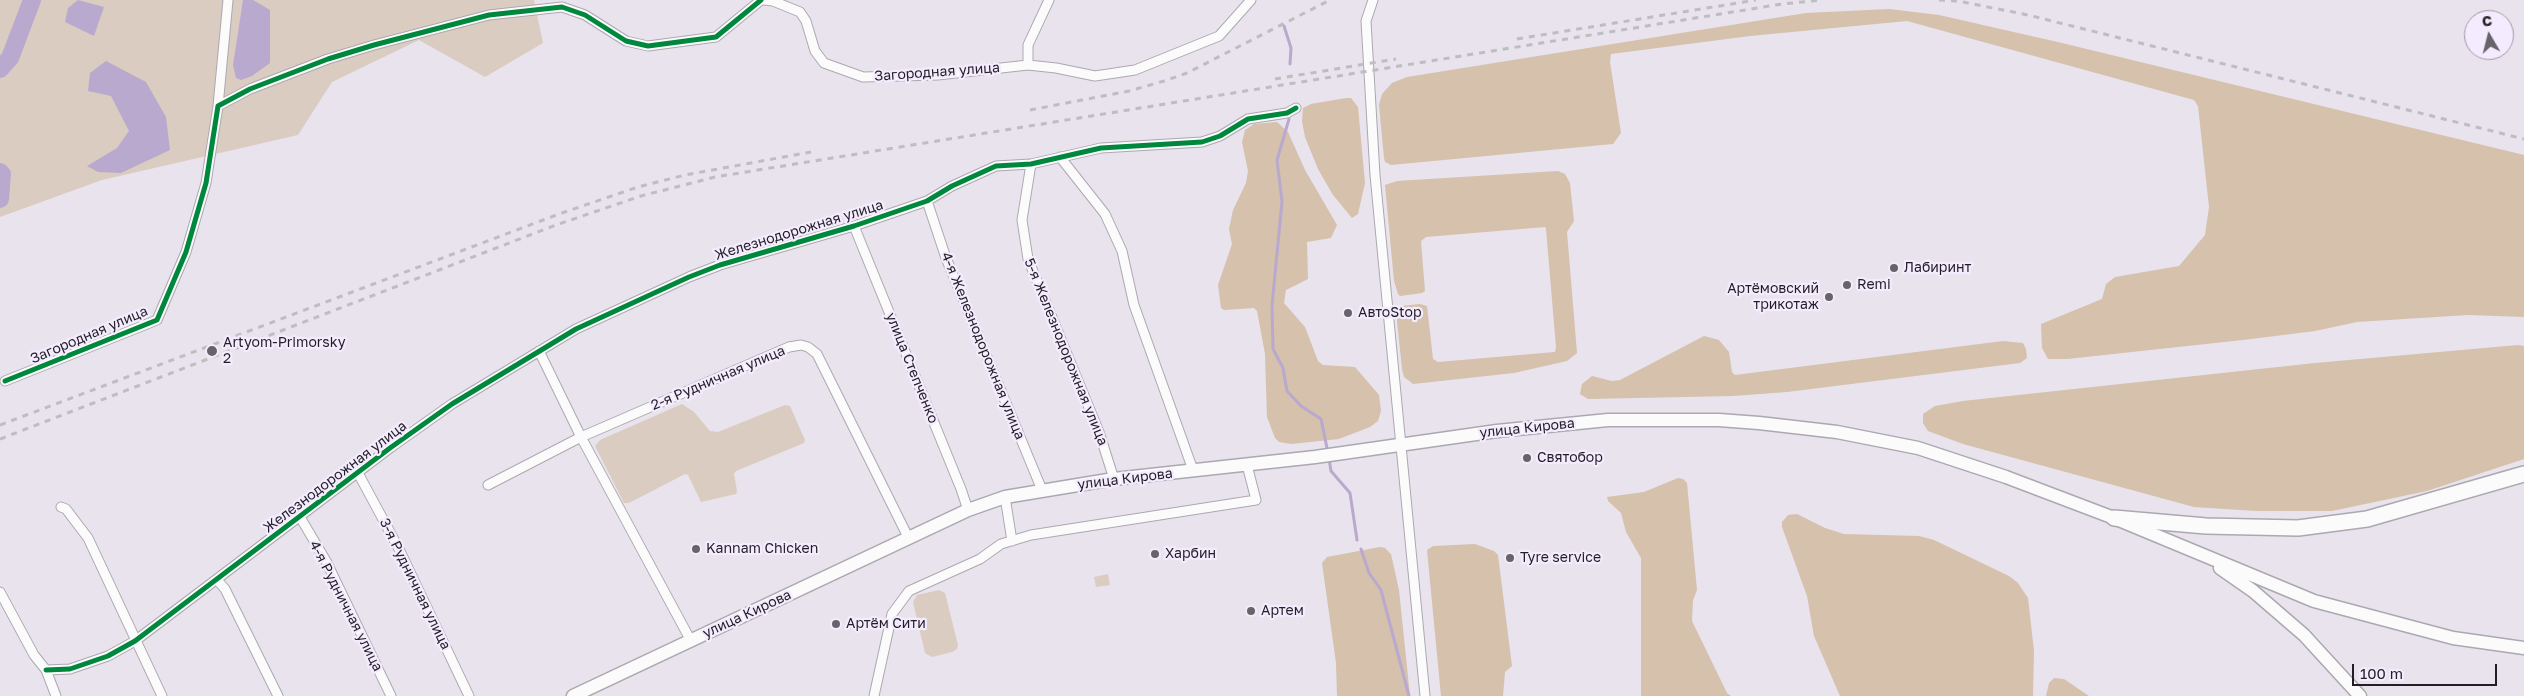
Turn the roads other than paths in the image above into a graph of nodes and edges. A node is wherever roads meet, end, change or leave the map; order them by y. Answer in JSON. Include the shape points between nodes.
{"nodes":[{"id":1,"x":228,"y":0,"type":"edge"},
{"id":2,"x":762,"y":0,"type":"edge"},
{"id":3,"x":1049,"y":0,"type":"edge"},
{"id":4,"x":1251,"y":0,"type":"edge"},
{"id":5,"x":1373,"y":0,"type":"edge"},
{"id":6,"x":1028,"y":65,"type":"junction"},
{"id":7,"x":218,"y":106,"type":"junction"},
{"id":8,"x":1296,"y":108,"type":"dead end"},
{"id":9,"x":1060,"y":157,"type":"junction"},
{"id":10,"x":1031,"y":164,"type":"junction"},
{"id":11,"x":927,"y":200,"type":"junction"},
{"id":12,"x":854,"y":226,"type":"junction"},
{"id":13,"x":540,"y":351,"type":"junction"},
{"id":14,"x":5,"y":381,"type":"dead end"},
{"id":15,"x":581,"y":437,"type":"junction"},
{"id":16,"x":1400,"y":445,"type":"junction"},
{"id":17,"x":1247,"y":465,"type":"junction"},
{"id":18,"x":1193,"y":470,"type":"junction"},
{"id":19,"x":358,"y":474,"type":"junction"},
{"id":20,"x":2524,"y":474,"type":"edge"},
{"id":21,"x":1114,"y":479,"type":"junction"},
{"id":22,"x":488,"y":485,"type":"dead end"},
{"id":23,"x":1042,"y":490,"type":"junction"},
{"id":24,"x":1005,"y":497,"type":"junction"},
{"id":25,"x":61,"y":507,"type":"dead end"},
{"id":26,"x":968,"y":510,"type":"junction"},
{"id":27,"x":300,"y":517,"type":"junction"},
{"id":28,"x":2114,"y":518,"type":"junction"},
{"id":29,"x":909,"y":539,"type":"junction"},
{"id":30,"x":1012,"y":541,"type":"junction"},
{"id":31,"x":2186,"y":548,"type":"junction"},
{"id":32,"x":218,"y":581,"type":"junction"},
{"id":33,"x":0,"y":592,"type":"edge"},
{"id":34,"x":135,"y":641,"type":"junction"},
{"id":35,"x":691,"y":641,"type":"junction"},
{"id":36,"x":2524,"y":648,"type":"edge"},
{"id":37,"x":46,"y":670,"type":"junction"},
{"id":38,"x":56,"y":696,"type":"edge"},
{"id":39,"x":162,"y":696,"type":"edge"},
{"id":40,"x":278,"y":696,"type":"edge"},
{"id":41,"x":392,"y":696,"type":"edge"},
{"id":42,"x":469,"y":696,"type":"edge"},
{"id":43,"x":573,"y":696,"type":"edge"},
{"id":44,"x":874,"y":696,"type":"edge"},
{"id":45,"x":1425,"y":696,"type":"edge"},
{"id":46,"x":2360,"y":696,"type":"edge"}],
"edges":[{"from":1,"to":7,"type":"street"},
{"from":2,"to":6,"type":"street","name":"Загородная улица","via":[[800,12],[815,51],[824,63],[863,76],[938,74]]},
{"from":2,"to":7,"type":"street","name":"Загородная улица","via":[[716,37],[648,46],[626,41],[584,15],[562,7],[489,15],[328,59],[250,89]]},
{"from":3,"to":6,"type":"street","via":[[1028,45]]},
{"from":4,"to":6,"type":"street","name":"Загородная улица","via":[[1219,36],[1135,70],[1095,76]]},
{"from":5,"to":16,"type":"street","via":[[1366,21],[1375,175]]},
{"from":7,"to":14,"type":"street","name":"Загородная улица","via":[[206,183],[186,252],[156,320]]},
{"from":8,"to":9,"type":"street","name":"Железнодорожная улица","via":[[1287,113],[1248,119],[1220,136],[1202,142],[1101,148]]},
{"from":9,"to":10,"type":"street","name":"Железнодорожная улица"},
{"from":9,"to":18,"type":"street","via":[[1104,214],[1122,251],[1134,306]]},
{"from":10,"to":11,"type":"street","name":"Железнодорожная улица","via":[[996,166]]},
{"from":10,"to":21,"type":"street","name":"5-я Железнодорожная улица","via":[[1022,220],[1028,259],[1099,432]]},
{"from":11,"to":12,"type":"street","name":"Железнодорожная улица"},
{"from":11,"to":23,"type":"street","name":"4-я Железнодорожная улица","via":[[946,258]]},
{"from":12,"to":13,"type":"street","name":"Железнодорожная улица","via":[[720,264],[576,329]]},
{"from":12,"to":26,"type":"street","name":"улица Степченко"},
{"from":13,"to":15,"type":"street"},
{"from":13,"to":19,"type":"street","name":"Железнодорожная улица","via":[[452,404]]},
{"from":15,"to":22,"type":"street","name":"2-я Рудничная улица"},
{"from":15,"to":29,"type":"street","name":"2-я Рудничная улица","via":[[789,347],[808,346],[817,354]]},
{"from":15,"to":35,"type":"street"},
{"from":16,"to":17,"type":"main road","name":"улица Кирова"},
{"from":16,"to":28,"type":"main road","name":"улица Кирова","via":[[1608,420],[1719,420],[1837,432],[1918,448]]},
{"from":16,"to":45,"type":"street"},
{"from":17,"to":18,"type":"main road","name":"улица Кирова"},
{"from":17,"to":30,"type":"street","via":[[1256,500]]},
{"from":18,"to":21,"type":"main road","name":"улица Кирова"},
{"from":19,"to":27,"type":"street","name":"Железнодорожная улица"},
{"from":19,"to":42,"type":"street","name":"3-я Рудничная улица","via":[[395,540]]},
{"from":20,"to":28,"type":"highway","via":[[2367,519],[2298,528],[2206,526]]},
{"from":21,"to":23,"type":"main road","name":"улица Кирова"},
{"from":23,"to":24,"type":"main road","name":"улица Кирова"},
{"from":24,"to":26,"type":"main road","name":"улица Кирова"},
{"from":24,"to":30,"type":"street"},
{"from":25,"to":34,"type":"street","via":[[88,538]]},
{"from":26,"to":29,"type":"main road","name":"улица Кирова"},
{"from":27,"to":32,"type":"street","name":"Железнодорожная улица"},
{"from":27,"to":41,"type":"street","name":"4-я Рудничная улица","via":[[326,561]]},
{"from":28,"to":31,"type":"main road","name":"улица Кирова"},
{"from":29,"to":35,"type":"main road","name":"улица Кирова"},
{"from":30,"to":44,"type":"street","via":[[910,591],[899,602],[892,614],[884,644]]},
{"from":31,"to":36,"type":"main road","via":[[2314,601],[2453,638]]},
{"from":31,"to":46,"type":"main road","via":[[2232,575],[2276,610],[2304,635]]},
{"from":32,"to":34,"type":"street","name":"Железнодорожная улица"},
{"from":32,"to":40,"type":"street","via":[[225,589]]},
{"from":33,"to":37,"type":"street","via":[[34,655]]},
{"from":34,"to":37,"type":"street","name":"Железнодорожная улица","via":[[108,656],[70,669]]},
{"from":34,"to":39,"type":"street"},
{"from":35,"to":43,"type":"main road","name":"улица Кирова"},
{"from":37,"to":38,"type":"street"}]}
